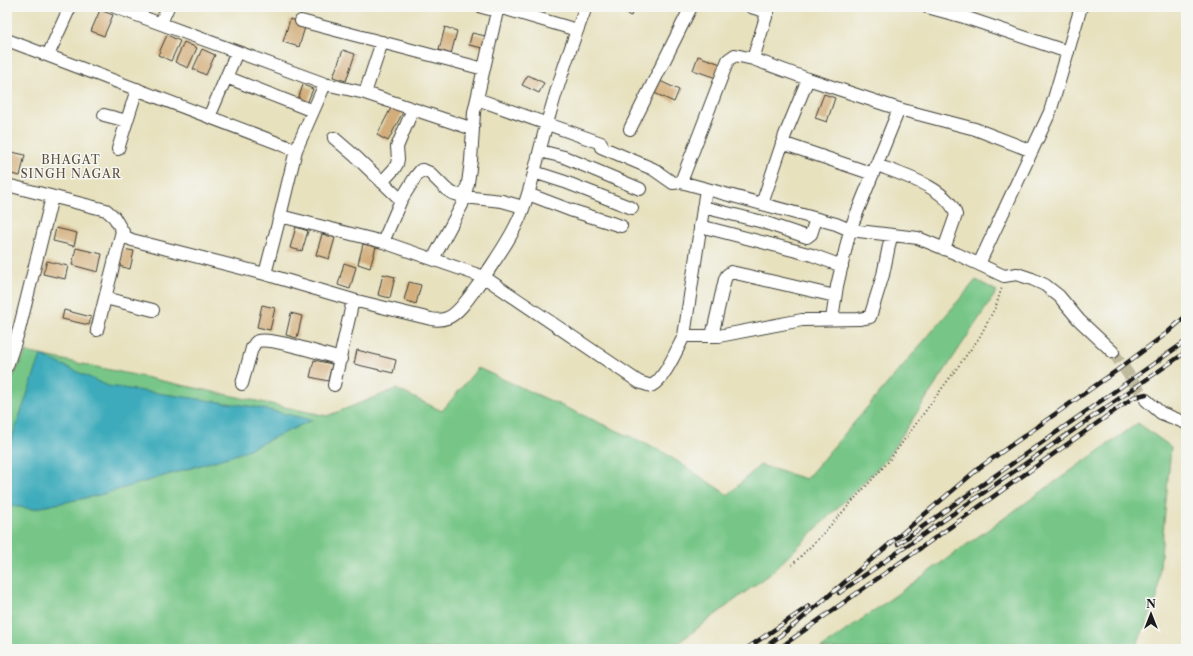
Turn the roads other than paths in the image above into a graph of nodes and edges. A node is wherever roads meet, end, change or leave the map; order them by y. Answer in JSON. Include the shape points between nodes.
{"nodes":[{"id":1,"x":70,"y":7,"type":"edge"},
{"id":2,"x":115,"y":7,"type":"edge"},
{"id":3,"x":168,"y":7,"type":"edge"},
{"id":4,"x":482,"y":7,"type":"edge"},
{"id":5,"x":586,"y":7,"type":"edge"},
{"id":6,"x":691,"y":7,"type":"edge"},
{"id":7,"x":751,"y":7,"type":"edge"},
{"id":8,"x":927,"y":7,"type":"edge"},
{"id":9,"x":1081,"y":7,"type":"edge"},
{"id":10,"x":498,"y":8,"type":"edge"},
{"id":11,"x":768,"y":10,"type":"edge"},
{"id":12,"x":301,"y":21,"type":"dead end"},
{"id":13,"x":161,"y":23,"type":"junction"},
{"id":14,"x":577,"y":30,"type":"junction"},
{"id":15,"x":7,"y":40,"type":"edge"},
{"id":16,"x":382,"y":42,"type":"junction"},
{"id":17,"x":237,"y":52,"type":"junction"},
{"id":18,"x":1068,"y":52,"type":"junction"},
{"id":19,"x":48,"y":55,"type":"junction"},
{"id":20,"x":753,"y":59,"type":"junction"},
{"id":21,"x":484,"y":68,"type":"junction"},
{"id":22,"x":226,"y":77,"type":"junction"},
{"id":23,"x":808,"y":79,"type":"junction"},
{"id":24,"x":325,"y":84,"type":"junction"},
{"id":25,"x":137,"y":89,"type":"junction"},
{"id":26,"x":365,"y":93,"type":"junction"},
{"id":27,"x":477,"y":99,"type":"junction"},
{"id":28,"x":413,"y":109,"type":"junction"},
{"id":29,"x":899,"y":109,"type":"junction"},
{"id":30,"x":313,"y":111,"type":"junction"},
{"id":31,"x":104,"y":115,"type":"dead end"},
{"id":32,"x":209,"y":117,"type":"junction"},
{"id":33,"x":127,"y":121,"type":"junction"},
{"id":34,"x":547,"y":123,"type":"junction"},
{"id":35,"x":473,"y":129,"type":"junction"},
{"id":36,"x":630,"y":129,"type":"dead end"},
{"id":37,"x":334,"y":138,"type":"dead end"},
{"id":38,"x":782,"y":142,"type":"junction"},
{"id":39,"x":118,"y":149,"type":"dead end"},
{"id":40,"x":296,"y":150,"type":"junction"},
{"id":41,"x":1032,"y":150,"type":"junction"},
{"id":42,"x":540,"y":151,"type":"junction"},
{"id":43,"x":875,"y":169,"type":"junction"},
{"id":44,"x":534,"y":172,"type":"junction"},
{"id":45,"x":382,"y":182,"type":"junction"},
{"id":46,"x":681,"y":182,"type":"junction"},
{"id":47,"x":7,"y":185,"type":"edge"},
{"id":48,"x":706,"y":189,"type":"junction"},
{"id":49,"x":640,"y":190,"type":"dead end"},
{"id":50,"x":528,"y":194,"type":"junction"},
{"id":51,"x":52,"y":197,"type":"junction"},
{"id":52,"x":464,"y":197,"type":"junction"},
{"id":53,"x":401,"y":200,"type":"junction"},
{"id":54,"x":762,"y":204,"type":"junction"},
{"id":55,"x":524,"y":207,"type":"junction"},
{"id":56,"x":703,"y":207,"type":"junction"},
{"id":57,"x":632,"y":208,"type":"dead end"},
{"id":58,"x":280,"y":216,"type":"junction"},
{"id":59,"x":816,"y":219,"type":"junction"},
{"id":60,"x":621,"y":226,"type":"dead end"},
{"id":61,"x":700,"y":226,"type":"junction"},
{"id":62,"x":850,"y":230,"type":"junction"},
{"id":63,"x":122,"y":231,"type":"junction"},
{"id":64,"x":891,"y":236,"type":"junction"},
{"id":65,"x":383,"y":242,"type":"junction"},
{"id":66,"x":944,"y":249,"type":"junction"},
{"id":67,"x":433,"y":259,"type":"junction"},
{"id":68,"x":979,"y":264,"type":"junction"},
{"id":69,"x":842,"y":266,"type":"junction"},
{"id":70,"x":265,"y":274,"type":"junction"},
{"id":71,"x":484,"y":277,"type":"junction"},
{"id":72,"x":835,"y":296,"type":"junction"},
{"id":73,"x":105,"y":298,"type":"junction"},
{"id":74,"x":353,"y":300,"type":"junction"},
{"id":75,"x":153,"y":310,"type":"dead end"},
{"id":76,"x":832,"y":319,"type":"junction"},
{"id":77,"x":97,"y":330,"type":"dead end"},
{"id":78,"x":684,"y":336,"type":"junction"},
{"id":79,"x":712,"y":336,"type":"junction"},
{"id":80,"x":1113,"y":352,"type":"tunnel mouth"},
{"id":81,"x":341,"y":359,"type":"junction"},
{"id":82,"x":7,"y":366,"type":"edge"},
{"id":83,"x":242,"y":384,"type":"dead end"},
{"id":84,"x":334,"y":386,"type":"dead end"},
{"id":85,"x":1146,"y":400,"type":"tunnel mouth"},
{"id":86,"x":1186,"y":423,"type":"edge"}],
"edges":[{"from":1,"to":19,"type":"street"},
{"from":2,"to":13,"type":"street"},
{"from":3,"to":13,"type":"street"},
{"from":4,"to":10,"type":"street"},
{"from":5,"to":14,"type":"street"},
{"from":6,"to":36,"type":"street"},
{"from":7,"to":11,"type":"street"},
{"from":8,"to":18,"type":"street"},
{"from":9,"to":18,"type":"street"},
{"from":10,"to":14,"type":"street"},
{"from":10,"to":21,"type":"street"},
{"from":11,"to":20,"type":"street"},
{"from":12,"to":16,"type":"street"},
{"from":13,"to":17,"type":"street"},
{"from":14,"to":34,"type":"street"},
{"from":15,"to":19,"type":"street"},
{"from":16,"to":21,"type":"street"},
{"from":16,"to":26,"type":"street"},
{"from":17,"to":22,"type":"street"},
{"from":17,"to":24,"type":"street"},
{"from":18,"to":41,"type":"street","via":[[1050,112]]},
{"from":19,"to":25,"type":"street"},
{"from":20,"to":23,"type":"street"},
{"from":20,"to":46,"type":"street","via":[[735,55],[728,60]]},
{"from":21,"to":27,"type":"street"},
{"from":22,"to":30,"type":"street"},
{"from":22,"to":32,"type":"street"},
{"from":23,"to":29,"type":"street"},
{"from":23,"to":38,"type":"street"},
{"from":24,"to":26,"type":"street"},
{"from":24,"to":30,"type":"street"},
{"from":25,"to":32,"type":"street"},
{"from":25,"to":33,"type":"street"},
{"from":26,"to":28,"type":"street"},
{"from":27,"to":34,"type":"street"},
{"from":27,"to":35,"type":"street"},
{"from":28,"to":35,"type":"street"},
{"from":28,"to":45,"type":"street","via":[[397,147],[397,164]]},
{"from":29,"to":41,"type":"street","via":[[975,129]]},
{"from":29,"to":43,"type":"street"},
{"from":30,"to":40,"type":"street"},
{"from":31,"to":33,"type":"street"},
{"from":32,"to":40,"type":"street"},
{"from":33,"to":39,"type":"street"},
{"from":34,"to":42,"type":"street"},
{"from":34,"to":46,"type":"street","via":[[601,143],[601,147],[653,169],[673,182]]},
{"from":35,"to":52,"type":"street","via":[[471,161]]},
{"from":37,"to":45,"type":"street"},
{"from":38,"to":43,"type":"street"},
{"from":38,"to":54,"type":"street"},
{"from":40,"to":58,"type":"street"},
{"from":41,"to":68,"type":"street"},
{"from":42,"to":44,"type":"street"},
{"from":42,"to":49,"type":"street","via":[[564,157]]},
{"from":43,"to":62,"type":"street"},
{"from":43,"to":66,"type":"street","via":[[924,183],[947,200],[956,215]]},
{"from":44,"to":50,"type":"street"},
{"from":44,"to":57,"type":"street"},
{"from":45,"to":53,"type":"street"},
{"from":46,"to":48,"type":"street"},
{"from":47,"to":51,"type":"street"},
{"from":48,"to":54,"type":"street"},
{"from":48,"to":56,"type":"street"},
{"from":50,"to":55,"type":"street"},
{"from":50,"to":60,"type":"street"},
{"from":51,"to":63,"type":"street","via":[[106,210],[114,217]]},
{"from":51,"to":82,"type":"street","via":[[19,330]]},
{"from":52,"to":53,"type":"street","via":[[449,191],[424,170],[419,172]]},
{"from":52,"to":55,"type":"street","via":[[502,201]]},
{"from":52,"to":67,"type":"street"},
{"from":53,"to":65,"type":"street"},
{"from":54,"to":59,"type":"street"},
{"from":55,"to":71,"type":"street","via":[[514,230]]},
{"from":56,"to":59,"type":"street","via":[[763,222],[807,237],[811,234]]},
{"from":56,"to":61,"type":"street"},
{"from":58,"to":65,"type":"street"},
{"from":58,"to":70,"type":"street"},
{"from":59,"to":62,"type":"street"},
{"from":61,"to":69,"type":"street","via":[[812,255]]},
{"from":61,"to":78,"type":"street"},
{"from":62,"to":64,"type":"street"},
{"from":62,"to":69,"type":"street"},
{"from":63,"to":70,"type":"street","via":[[132,240]]},
{"from":63,"to":73,"type":"street"},
{"from":64,"to":66,"type":"street","via":[[918,238]]},
{"from":64,"to":76,"type":"street","via":[[883,275],[870,317]]},
{"from":65,"to":67,"type":"street"},
{"from":66,"to":68,"type":"street"},
{"from":67,"to":71,"type":"street"},
{"from":68,"to":80,"type":"street","via":[[1004,276],[1022,275],[1045,285]]},
{"from":69,"to":72,"type":"street"},
{"from":70,"to":74,"type":"street"},
{"from":71,"to":74,"type":"street","via":[[461,308],[448,318],[431,319]]},
{"from":71,"to":78,"type":"street","via":[[647,385],[652,386],[658,382]]},
{"from":72,"to":76,"type":"street"},
{"from":72,"to":79,"type":"street","via":[[731,272],[725,279]]},
{"from":73,"to":75,"type":"street"},
{"from":73,"to":77,"type":"street"},
{"from":74,"to":81,"type":"street"},
{"from":76,"to":79,"type":"street","via":[[802,320]]},
{"from":78,"to":79,"type":"street"},
{"from":81,"to":83,"type":"street","via":[[276,342],[258,341],[252,348]]},
{"from":81,"to":84,"type":"street"},
{"from":85,"to":86,"type":"street","via":[[1161,414]]}]}
